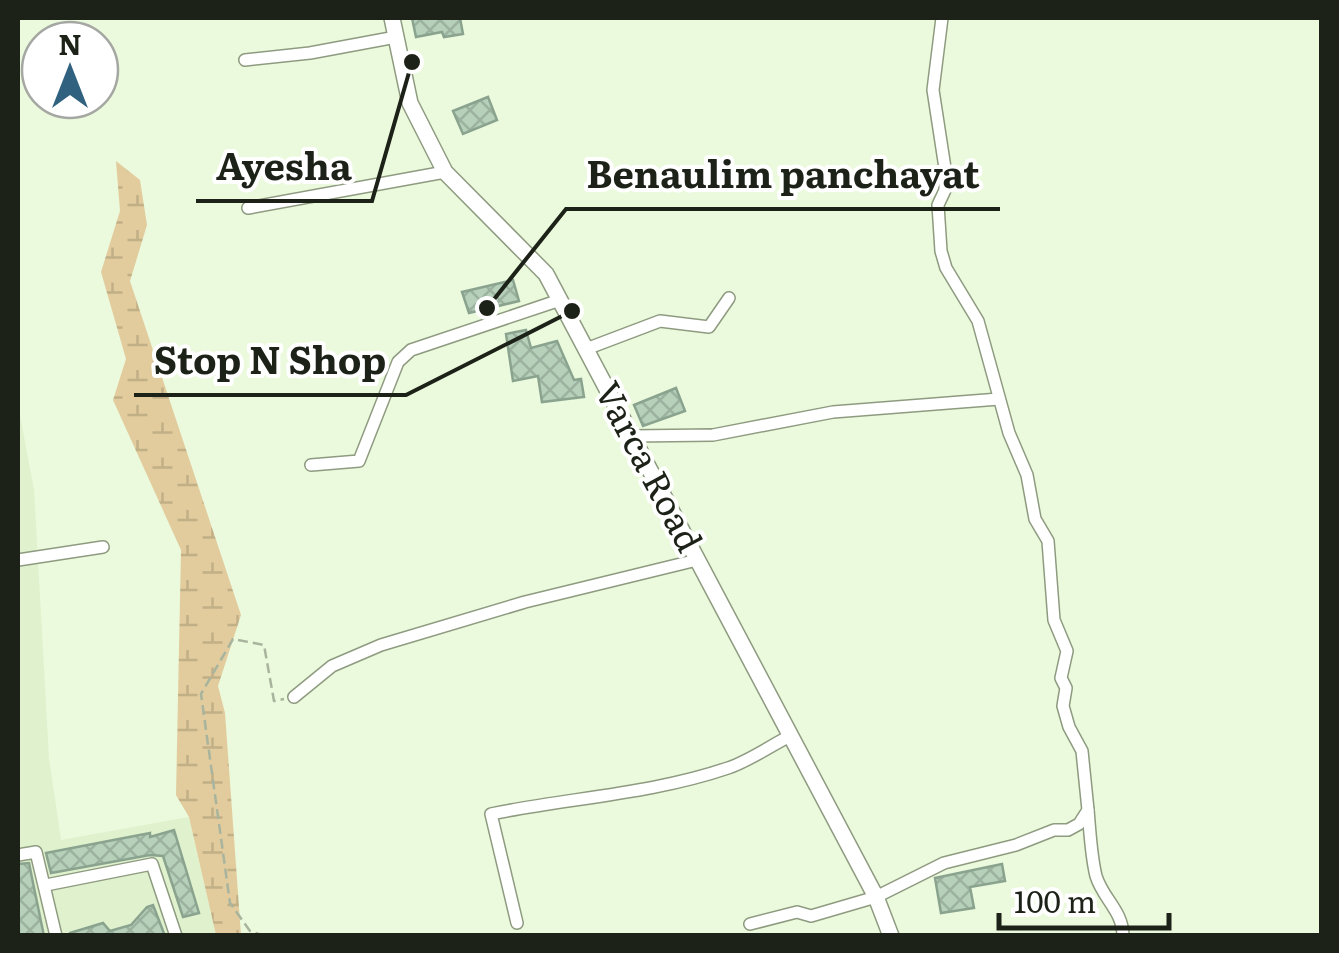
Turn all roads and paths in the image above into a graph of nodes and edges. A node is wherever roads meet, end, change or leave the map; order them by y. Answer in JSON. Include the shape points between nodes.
{"nodes":[{"id":1,"x":392,"y":18,"type":"edge"},
{"id":2,"x":942,"y":18,"type":"edge"},
{"id":3,"x":396,"y":37,"type":"junction"},
{"id":4,"x":245,"y":60,"type":"dead end"},
{"id":5,"x":445,"y":172,"type":"junction"},
{"id":6,"x":248,"y":208,"type":"dead end"},
{"id":7,"x":728,"y":298,"type":"dead end"},
{"id":8,"x":560,"y":300,"type":"junction"},
{"id":9,"x":586,"y":348,"type":"junction"},
{"id":10,"x":999,"y":399,"type":"junction"},
{"id":11,"x":632,"y":436,"type":"junction"},
{"id":12,"x":311,"y":465,"type":"dead end"},
{"id":13,"x":102,"y":547,"type":"dead end"},
{"id":14,"x":18,"y":560,"type":"edge"},
{"id":15,"x":697,"y":560,"type":"junction"},
{"id":16,"x":294,"y":697,"type":"joint"},
{"id":17,"x":790,"y":736,"type":"junction"},
{"id":18,"x":1088,"y":810,"type":"junction"},
{"id":19,"x":18,"y":854,"type":"edge"},
{"id":20,"x":46,"y":884,"type":"junction"},
{"id":21,"x":876,"y":898,"type":"junction"},
{"id":22,"x":516,"y":923,"type":"dead end"},
{"id":23,"x":750,"y":924,"type":"dead end"},
{"id":24,"x":56,"y":936,"type":"edge"},
{"id":25,"x":176,"y":936,"type":"edge"},
{"id":26,"x":265,"y":936,"type":"edge"},
{"id":27,"x":891,"y":936,"type":"edge"},
{"id":28,"x":1123,"y":936,"type":"edge"}],
"edges":[{"from":1,"to":3,"type":"main road","name":"Varca Road"},
{"from":2,"to":10,"type":"street","via":[[933,90],[945,168],[938,205],[941,250],[978,320]]},
{"from":3,"to":4,"type":"street"},
{"from":3,"to":5,"type":"main road","name":"Varca Road","via":[[410,104]]},
{"from":5,"to":6,"type":"street"},
{"from":5,"to":8,"type":"main road","name":"Varca Road","via":[[546,274]]},
{"from":7,"to":9,"type":"street","via":[[709,327],[660,321]]},
{"from":8,"to":9,"type":"main road","name":"Varca Road"},
{"from":8,"to":12,"type":"street","via":[[411,350],[398,362],[359,461]]},
{"from":9,"to":11,"type":"main road","name":"Varca Road"},
{"from":10,"to":11,"type":"street","via":[[833,412],[713,435]]},
{"from":10,"to":18,"type":"street","via":[[1035,519],[1048,540],[1054,620],[1067,651],[1063,706],[1082,751]]},
{"from":11,"to":15,"type":"main road","name":"Varca Road"},
{"from":13,"to":14,"type":"street"},
{"from":15,"to":16,"type":"street","via":[[382,645],[332,666]]},
{"from":15,"to":17,"type":"main road","name":"Varca Road"},
{"from":16,"to":26,"type":"path","via":[[274,701],[264,646],[232,639],[202,694],[230,903],[250,930]]},
{"from":17,"to":21,"type":"main road","name":"Varca Road"},
{"from":17,"to":22,"type":"street","via":[[729,768],[491,814]]},
{"from":18,"to":21,"type":"street","via":[[1068,830],[944,863]]},
{"from":18,"to":28,"type":"street","via":[[1096,876],[1118,912]]},
{"from":19,"to":20,"type":"street","via":[[36,852]]},
{"from":20,"to":24,"type":"street"},
{"from":20,"to":25,"type":"street","via":[[152,864]]},
{"from":21,"to":23,"type":"street"},
{"from":21,"to":27,"type":"main road","name":"Varca Road"}]}
